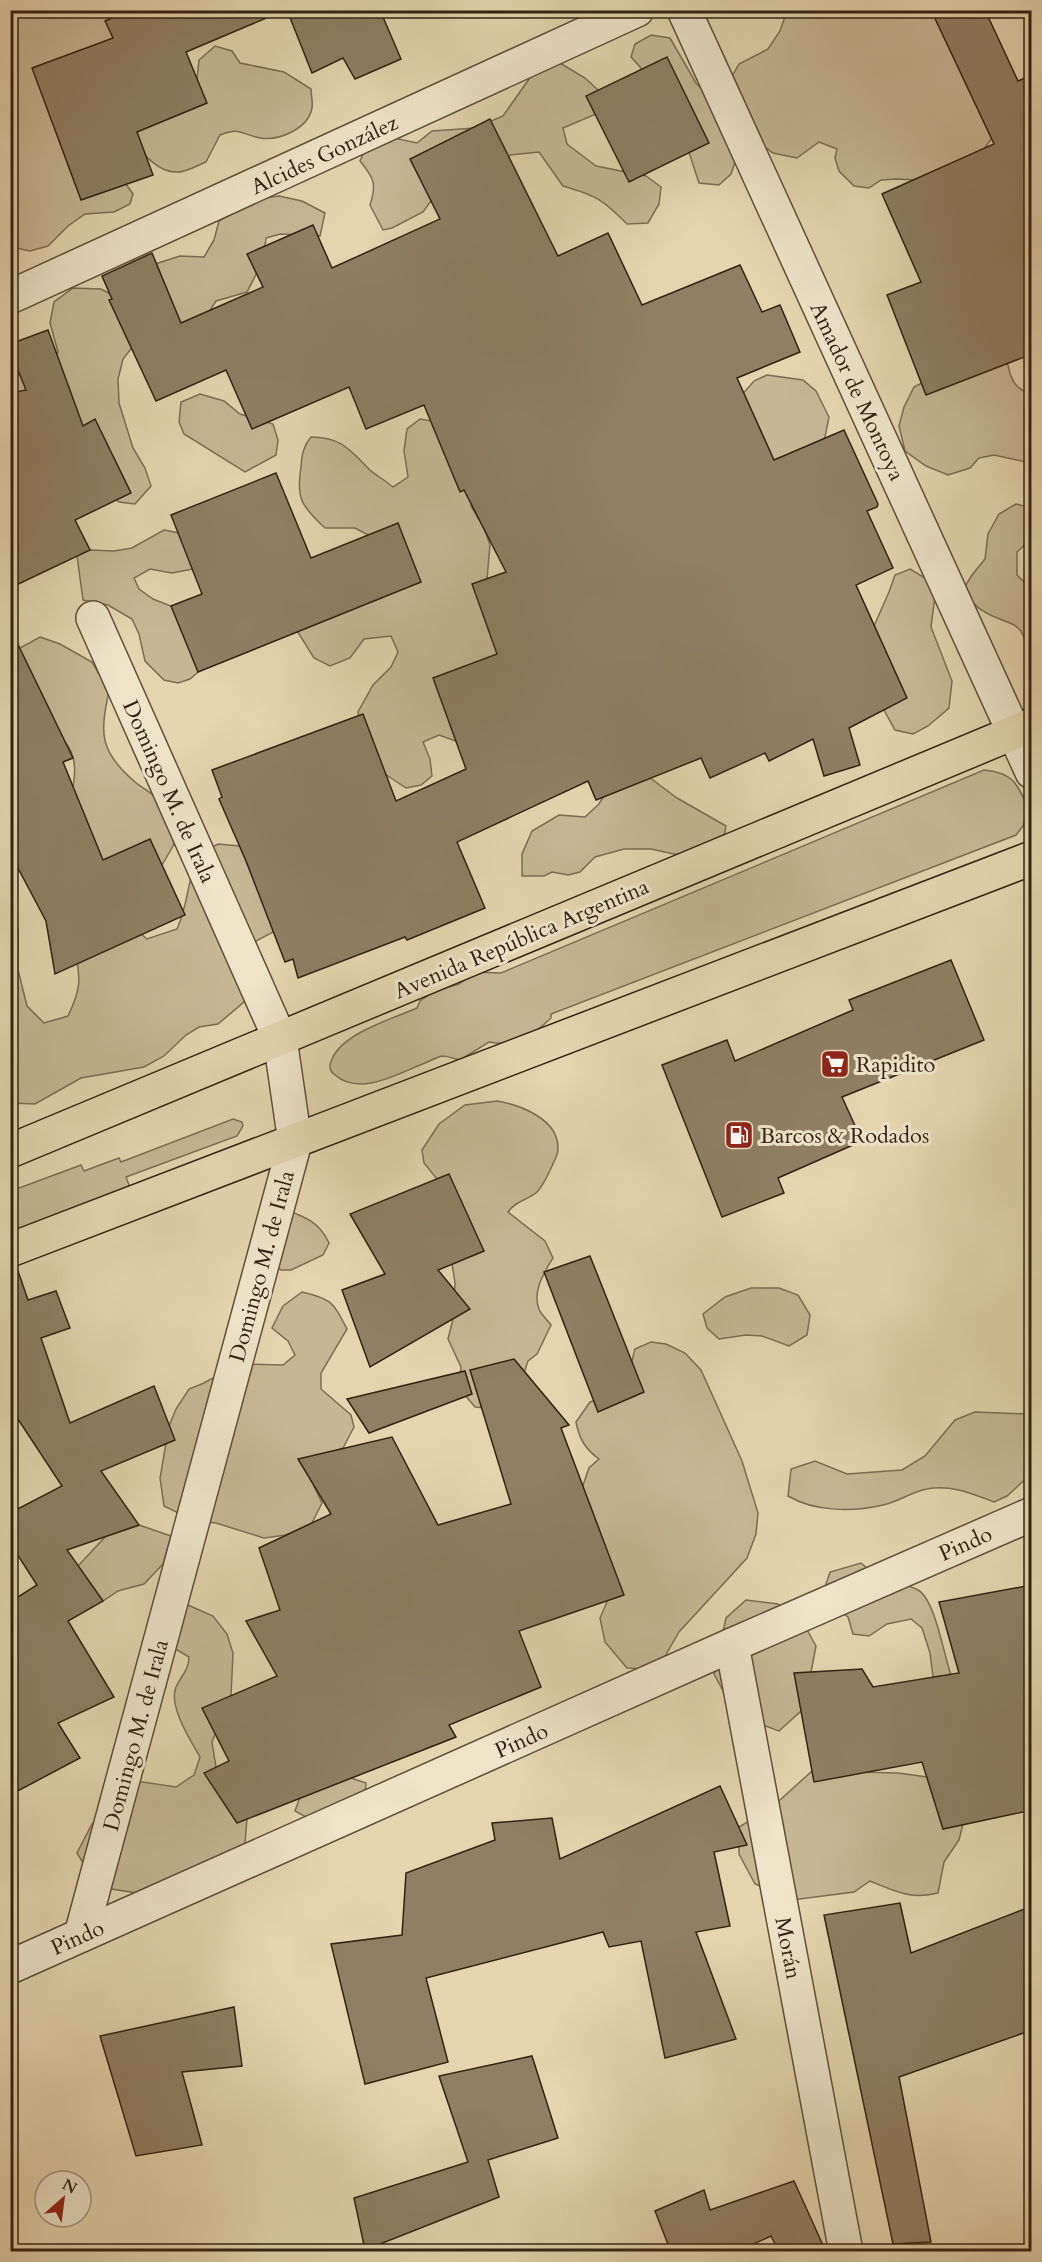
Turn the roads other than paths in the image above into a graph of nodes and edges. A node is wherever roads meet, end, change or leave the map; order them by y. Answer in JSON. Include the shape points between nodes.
{"nodes":[{"id":1,"x":684,"y":10,"type":"edge"},
{"id":2,"x":630,"y":12,"type":"edge"},
{"id":3,"x":10,"y":297,"type":"edge"},
{"id":4,"x":93,"y":618,"type":"dead end"},
{"id":5,"x":1023,"y":728,"type":"edge"},
{"id":6,"x":1032,"y":772,"type":"edge"},
{"id":7,"x":1032,"y":858,"type":"edge"},
{"id":8,"x":280,"y":1039,"type":"junction"},
{"id":9,"x":295,"y":1142,"type":"junction"},
{"id":10,"x":10,"y":1151,"type":"edge"},
{"id":11,"x":10,"y":1250,"type":"edge"},
{"id":12,"x":1032,"y":1514,"type":"edge"},
{"id":13,"x":732,"y":1645,"type":"junction"},
{"id":14,"x":81,"y":1935,"type":"junction"},
{"id":15,"x":10,"y":1967,"type":"edge"},
{"id":16,"x":846,"y":2252,"type":"edge"}],
"edges":[{"from":1,"to":5,"type":"street","name":"Amador de Montoya"},
{"from":2,"to":3,"type":"street","name":"Alcides González"},
{"from":4,"to":8,"type":"street","name":"Domingo M. de Irala"},
{"from":5,"to":6,"type":"street","name":"Amador de Montoya"},
{"from":5,"to":8,"type":"main road","name":"Avenida República Argentina"},
{"from":7,"to":9,"type":"main road"},
{"from":8,"to":9,"type":"street","name":"Domingo M. de Irala"},
{"from":8,"to":10,"type":"main road","name":"Avenida República Argentina"},
{"from":9,"to":11,"type":"main road"},
{"from":9,"to":14,"type":"street","name":"Domingo M. de Irala"},
{"from":12,"to":13,"type":"street","name":"Pindo"},
{"from":13,"to":14,"type":"street","name":"Pindo"},
{"from":13,"to":16,"type":"street","name":"Morán"},
{"from":14,"to":15,"type":"street","name":"Pindo"}]}
